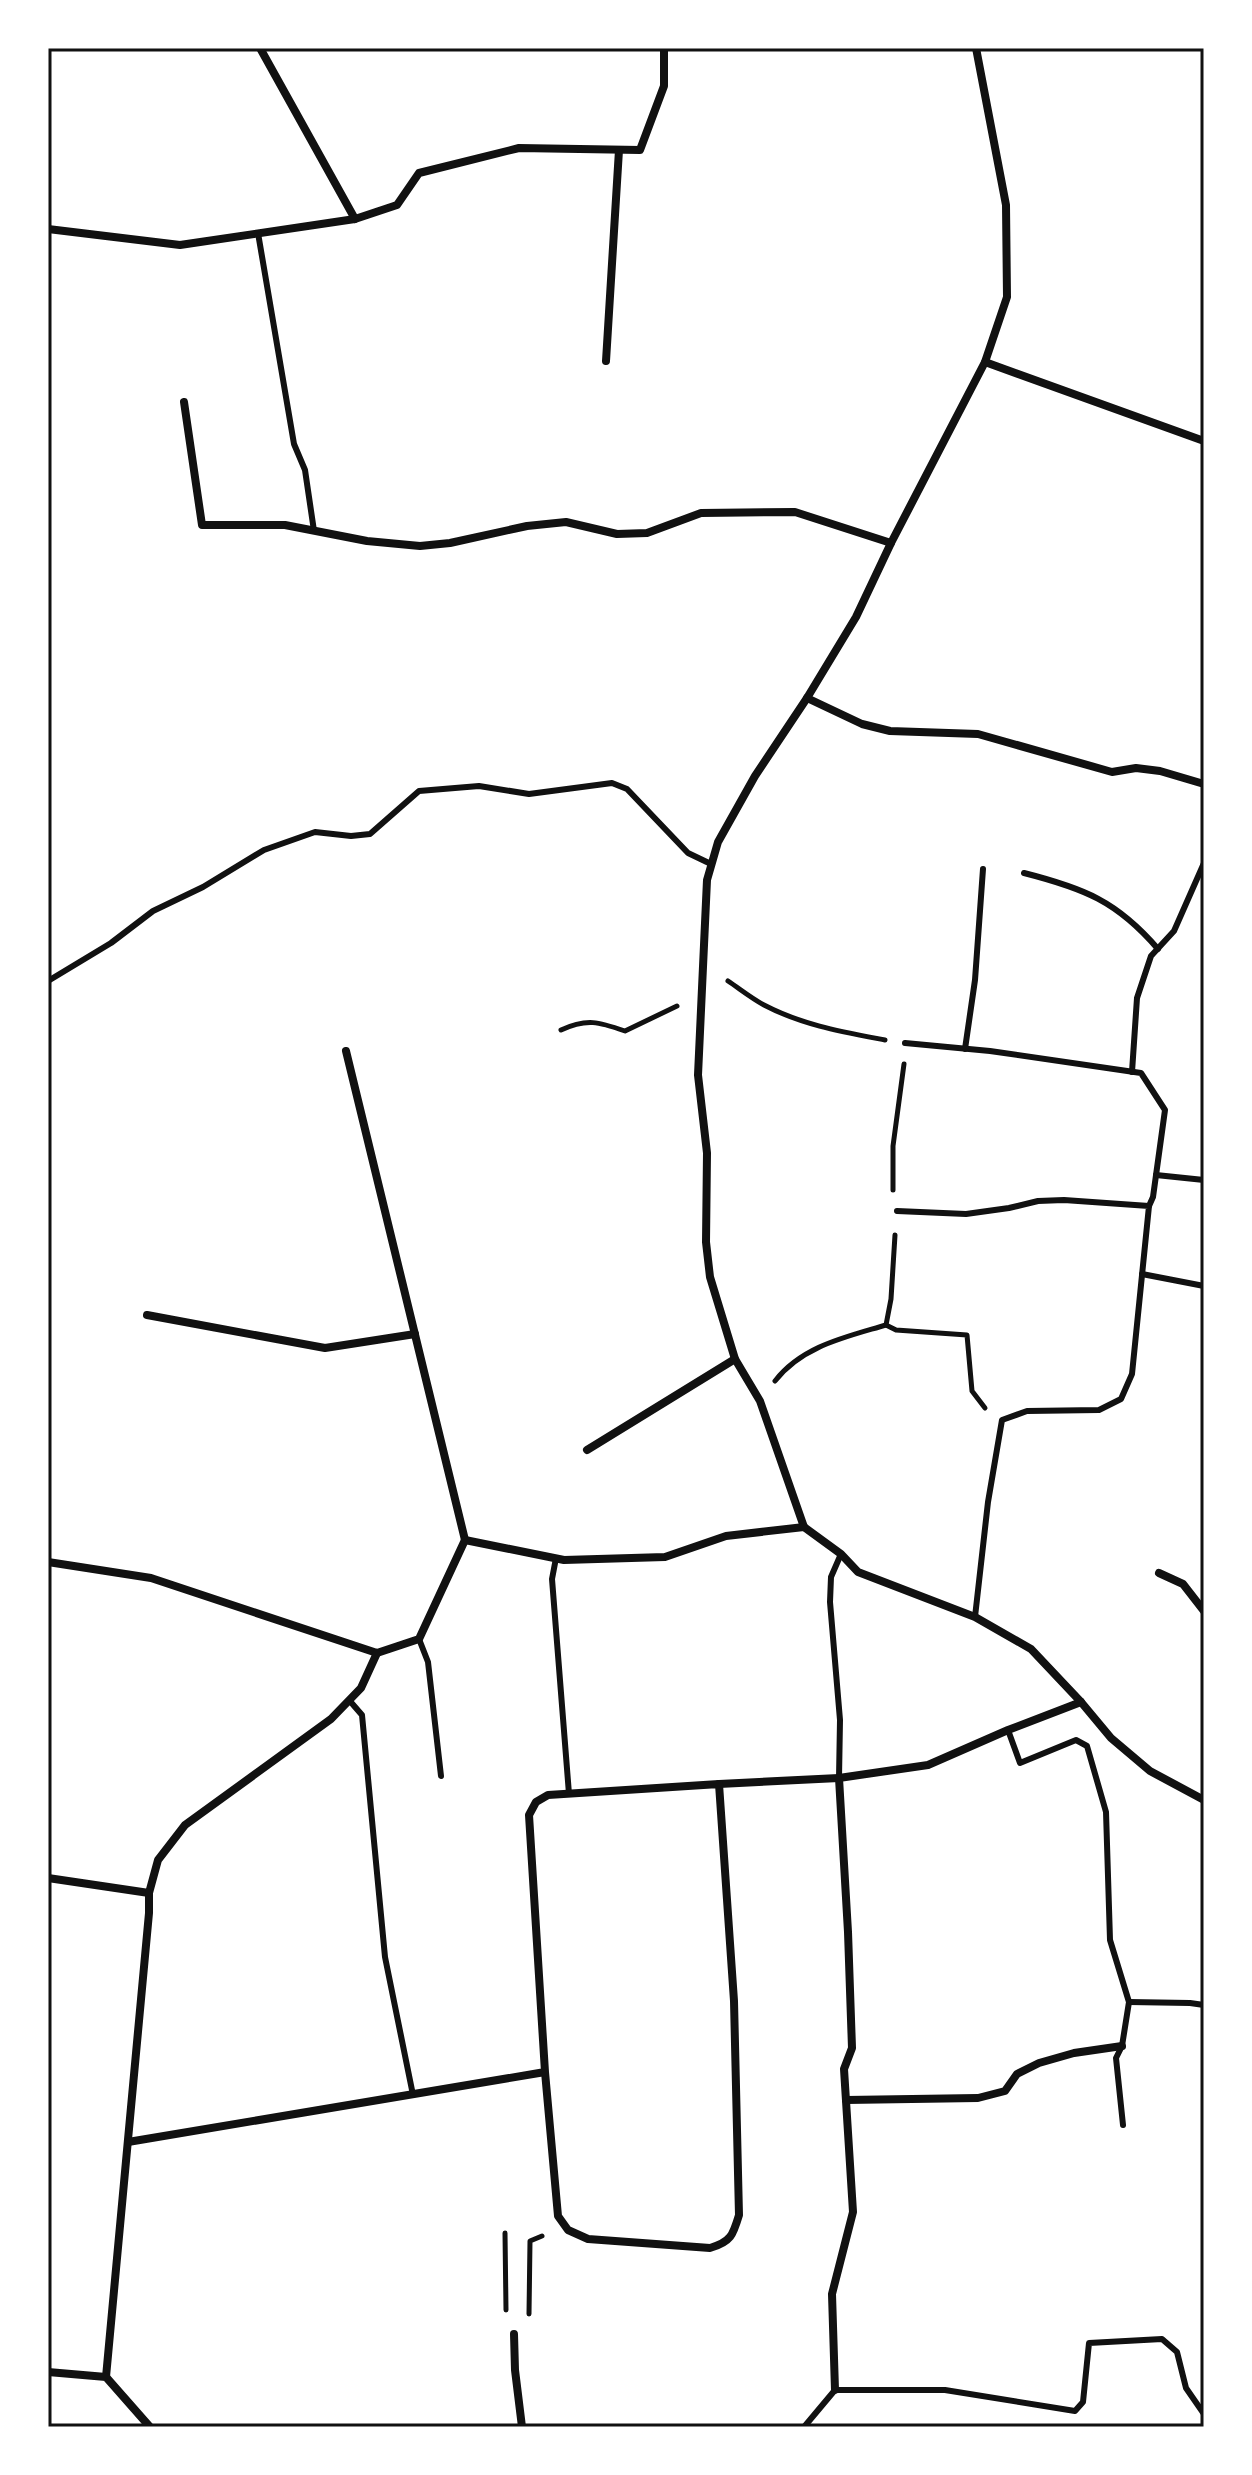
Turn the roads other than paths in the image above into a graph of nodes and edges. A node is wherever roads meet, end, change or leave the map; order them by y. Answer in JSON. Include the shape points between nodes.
{"nodes":[{"id":1,"x":260,"y":48,"type":"edge"},
{"id":2,"x":664,"y":48,"type":"edge"},
{"id":3,"x":976,"y":48,"type":"edge"},
{"id":4,"x":619,"y":150,"type":"junction"},
{"id":5,"x":355,"y":219,"type":"junction"},
{"id":6,"x":48,"y":229,"type":"edge"},
{"id":7,"x":258,"y":233,"type":"junction"},
{"id":8,"x":606,"y":361,"type":"dead end"},
{"id":9,"x":985,"y":362,"type":"junction"},
{"id":10,"x":184,"y":402,"type":"dead end"},
{"id":11,"x":1204,"y":441,"type":"edge"},
{"id":12,"x":314,"y":531,"type":"junction"},
{"id":13,"x":891,"y":543,"type":"junction"},
{"id":14,"x":807,"y":698,"type":"junction"},
{"id":15,"x":1204,"y":784,"type":"edge"},
{"id":16,"x":1204,"y":863,"type":"edge"},
{"id":17,"x":711,"y":864,"type":"junction"},
{"id":18,"x":983,"y":869,"type":"dead end"},
{"id":19,"x":1024,"y":873,"type":"dead end"},
{"id":20,"x":1158,"y":949,"type":"junction"},
{"id":21,"x":48,"y":981,"type":"edge"},
{"id":22,"x":905,"y":1043,"type":"road end"},
{"id":23,"x":965,"y":1049,"type":"junction"},
{"id":24,"x":346,"y":1051,"type":"dead end"},
{"id":25,"x":1132,"y":1072,"type":"junction"},
{"id":26,"x":1156,"y":1175,"type":"junction"},
{"id":27,"x":1204,"y":1180,"type":"edge"},
{"id":28,"x":1149,"y":1206,"type":"junction"},
{"id":29,"x":897,"y":1211,"type":"road end"},
{"id":30,"x":1142,"y":1274,"type":"junction"},
{"id":31,"x":1204,"y":1286,"type":"edge"},
{"id":32,"x":147,"y":1315,"type":"dead end"},
{"id":33,"x":415,"y":1334,"type":"junction"},
{"id":34,"x":735,"y":1359,"type":"junction"},
{"id":35,"x":587,"y":1450,"type":"dead end"},
{"id":36,"x":804,"y":1527,"type":"junction"},
{"id":37,"x":465,"y":1540,"type":"junction"},
{"id":38,"x":841,"y":1554,"type":"junction"},
{"id":39,"x":556,"y":1558,"type":"junction"},
{"id":40,"x":48,"y":1562,"type":"edge"},
{"id":41,"x":1159,"y":1573,"type":"dead end"},
{"id":42,"x":1204,"y":1611,"type":"edge"},
{"id":43,"x":975,"y":1617,"type":"junction"},
{"id":44,"x":419,"y":1639,"type":"junction"},
{"id":45,"x":377,"y":1653,"type":"junction"},
{"id":46,"x":349,"y":1700,"type":"junction"},
{"id":47,"x":1081,"y":1702,"type":"junction"},
{"id":48,"x":1008,"y":1730,"type":"junction"},
{"id":49,"x":441,"y":1776,"type":"dead end"},
{"id":50,"x":839,"y":1778,"type":"junction"},
{"id":51,"x":719,"y":1784,"type":"junction"},
{"id":52,"x":569,"y":1794,"type":"junction"},
{"id":53,"x":1204,"y":1800,"type":"edge"},
{"id":54,"x":48,"y":1878,"type":"edge"},
{"id":55,"x":149,"y":1893,"type":"junction"},
{"id":56,"x":1129,"y":2002,"type":"junction"},
{"id":57,"x":1204,"y":2005,"type":"edge"},
{"id":58,"x":1122,"y":2046,"type":"junction"},
{"id":59,"x":545,"y":2072,"type":"junction"},
{"id":60,"x":413,"y":2095,"type":"junction"},
{"id":61,"x":846,"y":2100,"type":"junction"},
{"id":62,"x":1123,"y":2125,"type":"dead end"},
{"id":63,"x":128,"y":2142,"type":"junction"},
{"id":64,"x":514,"y":2334,"type":"road end"},
{"id":65,"x":48,"y":2372,"type":"edge"},
{"id":66,"x":106,"y":2377,"type":"junction"},
{"id":67,"x":835,"y":2390,"type":"junction"},
{"id":68,"x":1204,"y":2414,"type":"edge"},
{"id":69,"x":150,"y":2427,"type":"edge"},
{"id":70,"x":522,"y":2427,"type":"edge"},
{"id":71,"x":804,"y":2427,"type":"edge"}],
"edges":[{"from":1,"to":5,"type":"street"},
{"from":2,"to":4,"type":"street","via":[[664,86],[640,150]]},
{"from":3,"to":9,"type":"street","via":[[1006,205],[1007,297]]},
{"from":4,"to":5,"type":"street","via":[[519,148],[419,173],[397,205]]},
{"from":4,"to":8,"type":"street"},
{"from":5,"to":7,"type":"street"},
{"from":6,"to":7,"type":"street","via":[[180,245]]},
{"from":7,"to":12,"type":"lane"},
{"from":9,"to":11,"type":"street"},
{"from":9,"to":13,"type":"street"},
{"from":10,"to":12,"type":"street","via":[[202,525],[285,525]]},
{"from":12,"to":13,"type":"street","via":[[420,546],[566,522],[617,534],[647,533],[701,513],[795,512]]},
{"from":13,"to":14,"type":"street","via":[[856,617]]},
{"from":14,"to":15,"type":"street","via":[[890,731],[978,734],[1112,772],[1160,771]]},
{"from":14,"to":17,"type":"street","via":[[755,776]]},
{"from":16,"to":20,"type":"lane","via":[[1174,931]]},
{"from":17,"to":21,"type":"lane","via":[[688,853],[627,789],[612,783],[529,794],[479,786],[419,791],[370,834],[315,832],[264,850],[153,911]]},
{"from":17,"to":34,"type":"street","via":[[698,1075],[707,1153],[706,1242],[710,1277]]},
{"from":18,"to":23,"type":"lane"},
{"from":19,"to":20,"type":"lane","via":[[1088,892],[1117,910]]},
{"from":20,"to":25,"type":"lane","via":[[1137,998]]},
{"from":22,"to":23,"type":"lane"},
{"from":23,"to":25,"type":"lane"},
{"from":24,"to":33,"type":"street"},
{"from":25,"to":26,"type":"lane","via":[[1141,1073],[1165,1110]]},
{"from":26,"to":27,"type":"lane"},
{"from":26,"to":28,"type":"lane"},
{"from":28,"to":29,"type":"lane","via":[[1064,1200],[966,1214]]},
{"from":28,"to":30,"type":"lane"},
{"from":30,"to":31,"type":"lane"},
{"from":30,"to":43,"type":"lane","via":[[1132,1374],[1121,1399],[1099,1410],[1027,1411],[1002,1420]]},
{"from":32,"to":33,"type":"street","via":[[325,1348]]},
{"from":33,"to":37,"type":"street"},
{"from":34,"to":35,"type":"street"},
{"from":34,"to":36,"type":"street","via":[[760,1401]]},
{"from":36,"to":38,"type":"street"},
{"from":36,"to":39,"type":"street","via":[[726,1536],[665,1557]]},
{"from":37,"to":39,"type":"street"},
{"from":37,"to":44,"type":"street"},
{"from":38,"to":43,"type":"street","via":[[858,1572]]},
{"from":38,"to":50,"type":"lane","via":[[831,1577],[830,1602]]},
{"from":39,"to":52,"type":"lane","via":[[552,1579]]},
{"from":40,"to":45,"type":"street","via":[[151,1578]]},
{"from":41,"to":42,"type":"street","via":[[1183,1584]]},
{"from":43,"to":47,"type":"street","via":[[1031,1649]]},
{"from":44,"to":45,"type":"street"},
{"from":44,"to":49,"type":"lane","via":[[428,1662]]},
{"from":45,"to":46,"type":"street","via":[[361,1688]]},
{"from":46,"to":55,"type":"street","via":[[331,1719],[185,1825],[158,1860]]},
{"from":46,"to":60,"type":"lane","via":[[362,1715],[385,1957]]},
{"from":47,"to":48,"type":"street"},
{"from":47,"to":53,"type":"street","via":[[1111,1738],[1150,1771]]},
{"from":48,"to":50,"type":"street","via":[[928,1765]]},
{"from":48,"to":56,"type":"lane","via":[[1020,1763],[1076,1740],[1087,1746],[1106,1812],[1110,1940]]},
{"from":50,"to":51,"type":"street"},
{"from":50,"to":61,"type":"street","via":[[852,2048],[844,2069]]},
{"from":51,"to":52,"type":"street"},
{"from":51,"to":59,"type":"street","via":[[734,2001],[739,2215],[725,2243],[710,2248],[588,2239],[568,2230],[558,2216]]},
{"from":52,"to":59,"type":"street","via":[[548,1795],[529,1815]]},
{"from":54,"to":55,"type":"street"},
{"from":55,"to":63,"type":"street"},
{"from":56,"to":57,"type":"lane"},
{"from":56,"to":58,"type":"lane"},
{"from":58,"to":61,"type":"street","via":[[1039,2063],[1017,2074],[1005,2091],[978,2098]]},
{"from":58,"to":62,"type":"lane","via":[[1116,2058]]},
{"from":59,"to":60,"type":"street"},
{"from":60,"to":63,"type":"street"},
{"from":61,"to":67,"type":"street","via":[[853,2212],[832,2294]]},
{"from":63,"to":66,"type":"street"},
{"from":64,"to":70,"type":"street"},
{"from":65,"to":66,"type":"street"},
{"from":66,"to":69,"type":"street"},
{"from":67,"to":68,"type":"lane","via":[[945,2390],[1075,2411],[1083,2402],[1089,2343],[1162,2339],[1177,2352],[1186,2388]]},
{"from":67,"to":71,"type":"lane"}]}
